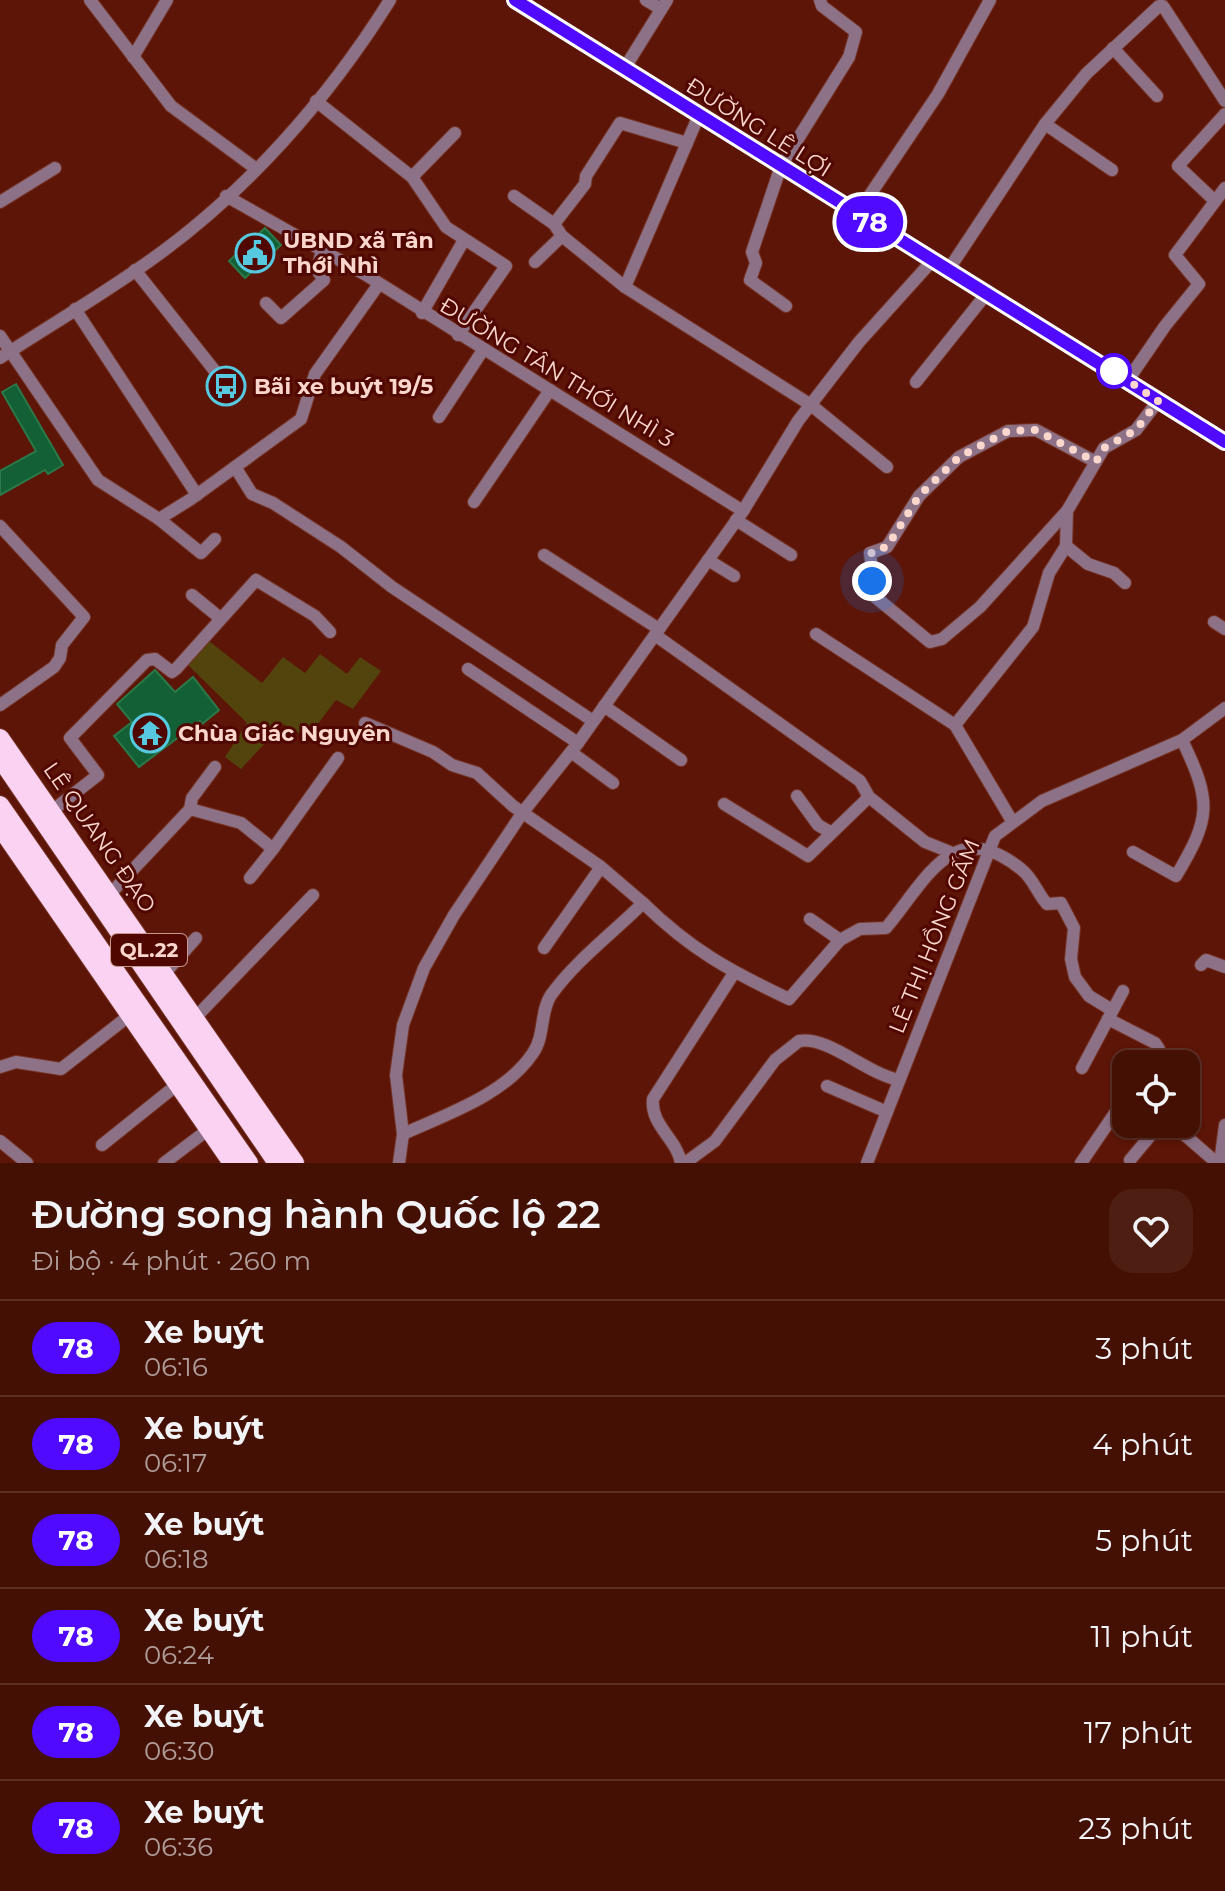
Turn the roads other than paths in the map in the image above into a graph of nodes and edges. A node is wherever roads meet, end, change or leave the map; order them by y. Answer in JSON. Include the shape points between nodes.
{"nodes":[{"id":1,"x":90,"y":0,"type":"edge"},
{"id":2,"x":390,"y":0,"type":"edge"},
{"id":3,"x":515,"y":0,"type":"edge"},
{"id":4,"x":646,"y":0,"type":"edge"},
{"id":5,"x":820,"y":0,"type":"edge"},
{"id":6,"x":990,"y":0,"type":"edge"},
{"id":7,"x":165,"y":1,"type":"edge"},
{"id":8,"x":664,"y":5,"type":"edge"},
{"id":9,"x":1113,"y":48,"type":"junction"},
{"id":10,"x":133,"y":57,"type":"junction"},
{"id":11,"x":626,"y":66,"type":"junction"},
{"id":12,"x":1219,"y":79,"type":"edge"},
{"id":13,"x":1157,"y":96,"type":"dead end"},
{"id":14,"x":316,"y":101,"type":"junction"},
{"id":15,"x":1225,"y":101,"type":"edge"},
{"id":16,"x":1225,"y":114,"type":"edge"},
{"id":17,"x":699,"y":115,"type":"junction"},
{"id":18,"x":1045,"y":124,"type":"junction"},
{"id":19,"x":455,"y":133,"type":"dead end"},
{"id":20,"x":687,"y":143,"type":"junction"},
{"id":21,"x":781,"y":166,"type":"junction"},
{"id":22,"x":55,"y":168,"type":"dead end"},
{"id":23,"x":255,"y":168,"type":"junction"},
{"id":24,"x":1112,"y":170,"type":"dead end"},
{"id":25,"x":412,"y":177,"type":"junction"},
{"id":26,"x":1225,"y":188,"type":"edge"},
{"id":27,"x":226,"y":196,"type":"junction"},
{"id":28,"x":514,"y":196,"type":"dead end"},
{"id":29,"x":1215,"y":201,"type":"junction"},
{"id":30,"x":0,"y":202,"type":"edge"},
{"id":31,"x":857,"y":214,"type":"junction"},
{"id":32,"x":554,"y":224,"type":"junction"},
{"id":33,"x":562,"y":236,"type":"junction"},
{"id":34,"x":464,"y":240,"type":"junction"},
{"id":35,"x":322,"y":250,"type":"junction"},
{"id":36,"x":932,"y":261,"type":"junction"},
{"id":37,"x":535,"y":262,"type":"dead end"},
{"id":38,"x":949,"y":269,"type":"junction"},
{"id":39,"x":135,"y":270,"type":"junction"},
{"id":40,"x":379,"y":284,"type":"junction"},
{"id":41,"x":625,"y":287,"type":"junction"},
{"id":42,"x":987,"y":293,"type":"junction"},
{"id":43,"x":266,"y":303,"type":"dead end"},
{"id":44,"x":786,"y":306,"type":"dead end"},
{"id":45,"x":75,"y":309,"type":"junction"},
{"id":46,"x":422,"y":313,"type":"junction"},
{"id":47,"x":458,"y":335,"type":"junction"},
{"id":48,"x":0,"y":336,"type":"edge"},
{"id":49,"x":483,"y":350,"type":"junction"},
{"id":50,"x":5,"y":354,"type":"edge"},
{"id":51,"x":222,"y":380,"type":"dead end"},
{"id":52,"x":1128,"y":380,"type":"junction"},
{"id":53,"x":916,"y":382,"type":"dead end"},
{"id":54,"x":550,"y":390,"type":"junction"},
{"id":55,"x":1158,"y":401,"type":"junction"},
{"id":56,"x":811,"y":405,"type":"junction"},
{"id":57,"x":439,"y":417,"type":"dead end"},
{"id":58,"x":1225,"y":442,"type":"edge"},
{"id":59,"x":1096,"y":462,"type":"junction"},
{"id":60,"x":235,"y":467,"type":"junction"},
{"id":61,"x":887,"y":467,"type":"dead end"},
{"id":62,"x":197,"y":495,"type":"junction"},
{"id":63,"x":474,"y":502,"type":"dead end"},
{"id":64,"x":1067,"y":511,"type":"junction"},
{"id":65,"x":739,"y":515,"type":"junction"},
{"id":66,"x":159,"y":519,"type":"junction"},
{"id":67,"x":0,"y":526,"type":"edge"},
{"id":68,"x":215,"y":539,"type":"dead end"},
{"id":69,"x":1066,"y":546,"type":"junction"},
{"id":70,"x":544,"y":555,"type":"dead end"},
{"id":71,"x":791,"y":555,"type":"dead end"},
{"id":72,"x":708,"y":560,"type":"junction"},
{"id":73,"x":734,"y":576,"type":"dead end"},
{"id":74,"x":1125,"y":583,"type":"dead end"},
{"id":75,"x":192,"y":595,"type":"dead end"},
{"id":76,"x":220,"y":618,"type":"junction"},
{"id":77,"x":330,"y":632,"type":"dead end"},
{"id":78,"x":657,"y":632,"type":"junction"},
{"id":79,"x":816,"y":634,"type":"dead end"},
{"id":80,"x":468,"y":669,"type":"dead end"},
{"id":81,"x":0,"y":705,"type":"edge"},
{"id":82,"x":604,"y":706,"type":"junction"},
{"id":83,"x":1225,"y":708,"type":"edge"},
{"id":84,"x":593,"y":721,"type":"junction"},
{"id":85,"x":365,"y":723,"type":"dead end"},
{"id":86,"x":955,"y":725,"type":"junction"},
{"id":87,"x":0,"y":738,"type":"edge"},
{"id":88,"x":1182,"y":740,"type":"junction"},
{"id":89,"x":574,"y":747,"type":"junction"},
{"id":90,"x":0,"y":758,"type":"edge"},
{"id":91,"x":338,"y":758,"type":"dead end"},
{"id":92,"x":681,"y":760,"type":"dead end"},
{"id":93,"x":215,"y":767,"type":"dead end"},
{"id":94,"x":613,"y":783,"type":"dead end"},
{"id":95,"x":797,"y":796,"type":"dead end"},
{"id":96,"x":869,"y":797,"type":"junction"},
{"id":97,"x":724,"y":804,"type":"dead end"},
{"id":98,"x":0,"y":805,"type":"edge"},
{"id":99,"x":190,"y":809,"type":"junction"},
{"id":100,"x":53,"y":810,"type":"junction"},
{"id":101,"x":523,"y":812,"type":"junction"},
{"id":102,"x":1012,"y":821,"type":"junction"},
{"id":103,"x":0,"y":827,"type":"edge"},
{"id":104,"x":830,"y":832,"type":"junction"},
{"id":105,"x":273,"y":849,"type":"junction"},
{"id":106,"x":989,"y":850,"type":"junction"},
{"id":107,"x":950,"y":852,"type":"junction"},
{"id":108,"x":1133,"y":852,"type":"dead end"},
{"id":109,"x":601,"y":867,"type":"junction"},
{"id":110,"x":250,"y":878,"type":"dead end"},
{"id":111,"x":110,"y":894,"type":"junction"},
{"id":112,"x":313,"y":895,"type":"dead end"},
{"id":113,"x":643,"y":903,"type":"junction"},
{"id":114,"x":810,"y":919,"type":"dead end"},
{"id":115,"x":196,"y":938,"type":"dead end"},
{"id":116,"x":840,"y":940,"type":"junction"},
{"id":117,"x":544,"y":948,"type":"dead end"},
{"id":118,"x":1201,"y":965,"type":"dead end"},
{"id":119,"x":1225,"y":967,"type":"edge"},
{"id":120,"x":165,"y":973,"type":"junction"},
{"id":121,"x":734,"y":973,"type":"junction"},
{"id":122,"x":1123,"y":991,"type":"dead end"},
{"id":123,"x":1110,"y":1014,"type":"junction"},
{"id":124,"x":130,"y":1015,"type":"junction"},
{"id":125,"x":195,"y":1018,"type":"junction"},
{"id":126,"x":1159,"y":1050,"type":"edge"},
{"id":127,"x":0,"y":1067,"type":"edge"},
{"id":128,"x":1082,"y":1068,"type":"dead end"},
{"id":129,"x":183,"y":1080,"type":"junction"},
{"id":130,"x":899,"y":1080,"type":"junction"},
{"id":131,"x":827,"y":1086,"type":"dead end"},
{"id":132,"x":887,"y":1112,"type":"junction"},
{"id":133,"x":1112,"y":1118,"type":"edge"},
{"id":134,"x":1225,"y":1125,"type":"edge"},
{"id":135,"x":209,"y":1129,"type":"junction"},
{"id":136,"x":403,"y":1134,"type":"junction"},
{"id":137,"x":1148,"y":1138,"type":"edge"},
{"id":138,"x":1189,"y":1138,"type":"edge"},
{"id":139,"x":0,"y":1141,"type":"edge"},
{"id":140,"x":102,"y":1145,"type":"dead end"},
{"id":141,"x":1130,"y":1160,"type":"dead end"},
{"id":142,"x":27,"y":1163,"type":"edge"},
{"id":143,"x":164,"y":1163,"type":"edge"},
{"id":144,"x":232,"y":1163,"type":"edge"},
{"id":145,"x":249,"y":1163,"type":"edge"},
{"id":146,"x":277,"y":1163,"type":"edge"},
{"id":147,"x":295,"y":1163,"type":"edge"},
{"id":148,"x":399,"y":1163,"type":"edge"},
{"id":149,"x":683,"y":1163,"type":"edge"},
{"id":150,"x":867,"y":1163,"type":"edge"},
{"id":151,"x":1081,"y":1163,"type":"edge"},
{"id":152,"x":1219,"y":1163,"type":"edge"}],
"edges":[{"from":1,"to":10,"type":"street"},
{"from":2,"to":14,"type":"street"},
{"from":3,"to":11,"type":"main road","name":"ĐƯỜNG LÊ LỢI"},
{"from":4,"to":8,"type":"street"},
{"from":5,"to":21,"type":"street","via":[[856,32],[854,45]]},
{"from":6,"to":31,"type":"street","via":[[938,94]]},
{"from":7,"to":10,"type":"street"},
{"from":8,"to":11,"type":"street"},
{"from":9,"to":12,"type":"street","via":[[1163,6]]},
{"from":9,"to":13,"type":"street"},
{"from":9,"to":18,"type":"street"},
{"from":10,"to":23,"type":"street","via":[[171,106]]},
{"from":11,"to":17,"type":"main road","name":"ĐƯỜNG LÊ LỢI"},
{"from":12,"to":15,"type":"street"},
{"from":14,"to":23,"type":"street"},
{"from":14,"to":25,"type":"street"},
{"from":16,"to":29,"type":"street","via":[[1178,166]]},
{"from":17,"to":20,"type":"street"},
{"from":17,"to":21,"type":"main road","name":"ĐƯỜNG LÊ LỢI"},
{"from":18,"to":24,"type":"street"},
{"from":18,"to":38,"type":"street"},
{"from":19,"to":25,"type":"street"},
{"from":20,"to":32,"type":"street","via":[[620,123],[585,184]]},
{"from":20,"to":41,"type":"street"},
{"from":21,"to":31,"type":"main road","name":"ĐƯỜNG LÊ LỢI"},
{"from":21,"to":44,"type":"street","via":[[752,252],[756,263],[749,279]]},
{"from":22,"to":30,"type":"street"},
{"from":23,"to":27,"type":"street"},
{"from":25,"to":34,"type":"street","via":[[431,209]]},
{"from":26,"to":29,"type":"street"},
{"from":27,"to":35,"type":"street","name":"ĐƯỜNG TÂN THỚI NHÌ 3"},
{"from":27,"to":39,"type":"street"},
{"from":28,"to":32,"type":"street"},
{"from":29,"to":52,"type":"street","via":[[1175,255],[1199,284]]},
{"from":31,"to":36,"type":"main road","name":"ĐƯỜNG LÊ LỢI"},
{"from":32,"to":33,"type":"street"},
{"from":33,"to":37,"type":"street"},
{"from":33,"to":41,"type":"street"},
{"from":34,"to":46,"type":"street"},
{"from":34,"to":47,"type":"street","via":[[506,266]]},
{"from":35,"to":40,"type":"street","name":"ĐƯỜNG TÂN THỚI NHÌ 3"},
{"from":35,"to":43,"type":"street","via":[[317,270],[324,280],[281,318]]},
{"from":36,"to":38,"type":"main road","name":"ĐƯỜNG LÊ LỢI"},
{"from":36,"to":56,"type":"street"},
{"from":38,"to":42,"type":"main road","name":"ĐƯỜNG LÊ LỢI"},
{"from":39,"to":45,"type":"street"},
{"from":39,"to":51,"type":"street"},
{"from":40,"to":46,"type":"street","name":"ĐƯỜNG TÂN THỚI NHÌ 3"},
{"from":40,"to":60,"type":"street","via":[[315,374],[301,419]]},
{"from":41,"to":56,"type":"street"},
{"from":42,"to":52,"type":"main road","name":"ĐƯỜNG LÊ LỢI"},
{"from":42,"to":53,"type":"street"},
{"from":45,"to":50,"type":"street"},
{"from":45,"to":62,"type":"street"},
{"from":46,"to":47,"type":"street","name":"ĐƯỜNG TÂN THỚI NHÌ 3"},
{"from":47,"to":49,"type":"street","name":"ĐƯỜNG TÂN THỚI NHÌ 3"},
{"from":48,"to":50,"type":"street"},
{"from":49,"to":54,"type":"street","name":"ĐƯỜNG TÂN THỚI NHÌ 3"},
{"from":49,"to":57,"type":"street"},
{"from":50,"to":66,"type":"street","via":[[98,480]]},
{"from":52,"to":55,"type":"main road","name":"ĐƯỜNG LÊ LỢI"},
{"from":54,"to":63,"type":"street"},
{"from":54,"to":65,"type":"street","name":"ĐƯỜNG TÂN THỚI NHÌ 3"},
{"from":55,"to":58,"type":"main road","name":"ĐƯỜNG LÊ LỢI"},
{"from":55,"to":59,"type":"street","via":[[1136,430],[1104,448]]},
{"from":56,"to":61,"type":"street"},
{"from":56,"to":65,"type":"street"},
{"from":59,"to":64,"type":"street"},
{"from":59,"to":64,"type":"street","via":[[1036,430],[1008,431],[984,441],[923,492],[887,547],[870,553],[873,579],[868,591],[936,643],[980,607]]},
{"from":60,"to":62,"type":"street"},
{"from":60,"to":84,"type":"street","via":[[252,494],[341,547]]},
{"from":62,"to":66,"type":"street"},
{"from":64,"to":69,"type":"street"},
{"from":65,"to":71,"type":"street","name":"ĐƯỜNG TÂN THỚI NHÌ 3"},
{"from":65,"to":72,"type":"street"},
{"from":66,"to":68,"type":"street","via":[[201,553]]},
{"from":67,"to":81,"type":"street","via":[[84,617],[62,645],[54,667]]},
{"from":69,"to":74,"type":"street"},
{"from":69,"to":86,"type":"street","via":[[1049,573],[1029,634]]},
{"from":70,"to":78,"type":"street"},
{"from":72,"to":73,"type":"street"},
{"from":72,"to":78,"type":"street"},
{"from":75,"to":76,"type":"street"},
{"from":76,"to":77,"type":"street","via":[[256,580],[315,616]]},
{"from":76,"to":100,"type":"street","via":[[172,672],[155,659],[147,660],[70,738],[98,775]]},
{"from":78,"to":82,"type":"street"},
{"from":78,"to":96,"type":"street","via":[[860,781]]},
{"from":79,"to":86,"type":"street"},
{"from":80,"to":89,"type":"street"},
{"from":82,"to":84,"type":"street"},
{"from":82,"to":92,"type":"street"},
{"from":83,"to":88,"type":"street","name":"LÊ THỊ HỒNG GẤM"},
{"from":84,"to":89,"type":"street"},
{"from":85,"to":101,"type":"street","via":[[477,773]]},
{"from":86,"to":102,"type":"street"},
{"from":87,"to":100,"type":"highway","name":"LÊ QUANG ĐẠO","number":"QL.22"},
{"from":88,"to":102,"type":"street","name":"LÊ THỊ HỒNG GẤM","via":[[1042,801]]},
{"from":88,"to":108,"type":"street","via":[[1202,789],[1201,835],[1176,876]]},
{"from":89,"to":94,"type":"street"},
{"from":89,"to":101,"type":"street"},
{"from":90,"to":146,"type":"highway","name":"LÊ QUANG ĐẠO","number":"QL.22"},
{"from":91,"to":105,"type":"street"},
{"from":93,"to":99,"type":"street"},
{"from":95,"to":104,"type":"street","via":[[818,825]]},
{"from":96,"to":104,"type":"street"},
{"from":96,"to":107,"type":"street","via":[[925,842]]},
{"from":97,"to":104,"type":"street","via":[[802,855],[812,855]]},
{"from":98,"to":129,"type":"highway","number":"QL.22"},
{"from":99,"to":105,"type":"street","via":[[241,823]]},
{"from":99,"to":111,"type":"street"},
{"from":100,"to":111,"type":"highway","name":"LÊ QUANG ĐẠO","number":"QL.22"},
{"from":101,"to":109,"type":"street"},
{"from":101,"to":136,"type":"street","via":[[424,968],[403,1025],[396,1075]]},
{"from":102,"to":106,"type":"street","name":"LÊ THỊ HỒNG GẤM"},
{"from":103,"to":124,"type":"highway","number":"QL.22"},
{"from":105,"to":110,"type":"street"},
{"from":106,"to":107,"type":"street","via":[[971,846]]},
{"from":106,"to":123,"type":"street","via":[[1023,869],[1044,902],[1061,903],[1074,928],[1075,977]]},
{"from":106,"to":130,"type":"street","name":"LÊ THỊ HỒNG GẤM"},
{"from":107,"to":116,"type":"street","via":[[886,928],[860,929]]},
{"from":109,"to":113,"type":"street"},
{"from":109,"to":117,"type":"street"},
{"from":111,"to":120,"type":"highway","name":"LÊ QUANG ĐẠO","number":"QL.22"},
{"from":112,"to":125,"type":"street"},
{"from":113,"to":121,"type":"street","via":[[681,940]]},
{"from":113,"to":136,"type":"street","via":[[549,997],[541,1037],[525,1063],[502,1084]]},
{"from":114,"to":116,"type":"street"},
{"from":115,"to":120,"type":"street"},
{"from":116,"to":121,"type":"street","via":[[789,999]]},
{"from":118,"to":119,"type":"street","via":[[1206,960]]},
{"from":120,"to":125,"type":"highway","name":"LÊ QUANG ĐẠO","number":"QL.22"},
{"from":121,"to":149,"type":"street","via":[[653,1099],[656,1120]]},
{"from":122,"to":123,"type":"street"},
{"from":123,"to":126,"type":"street"},
{"from":123,"to":128,"type":"street"},
{"from":124,"to":127,"type":"street","via":[[61,1069],[16,1062]]},
{"from":124,"to":129,"type":"highway","number":"QL.22"},
{"from":125,"to":147,"type":"highway","name":"LÊ QUANG ĐẠO","number":"QL.22"},
{"from":129,"to":135,"type":"highway","number":"QL.22"},
{"from":129,"to":140,"type":"street"},
{"from":129,"to":145,"type":"highway","number":"QL.22"},
{"from":130,"to":132,"type":"street","name":"LÊ THỊ HỒNG GẤM"},
{"from":130,"to":149,"type":"street","via":[[869,1071],[825,1045],[799,1041],[775,1060],[715,1141]]},
{"from":131,"to":132,"type":"street"},
{"from":132,"to":150,"type":"street","name":"LÊ THỊ HỒNG GẤM"},
{"from":133,"to":151,"type":"street"},
{"from":134,"to":152,"type":"street"},
{"from":135,"to":143,"type":"street"},
{"from":135,"to":144,"type":"highway","number":"QL.22"},
{"from":136,"to":148,"type":"street"},
{"from":137,"to":141,"type":"street"},
{"from":138,"to":152,"type":"street"},
{"from":139,"to":142,"type":"street"}]}
